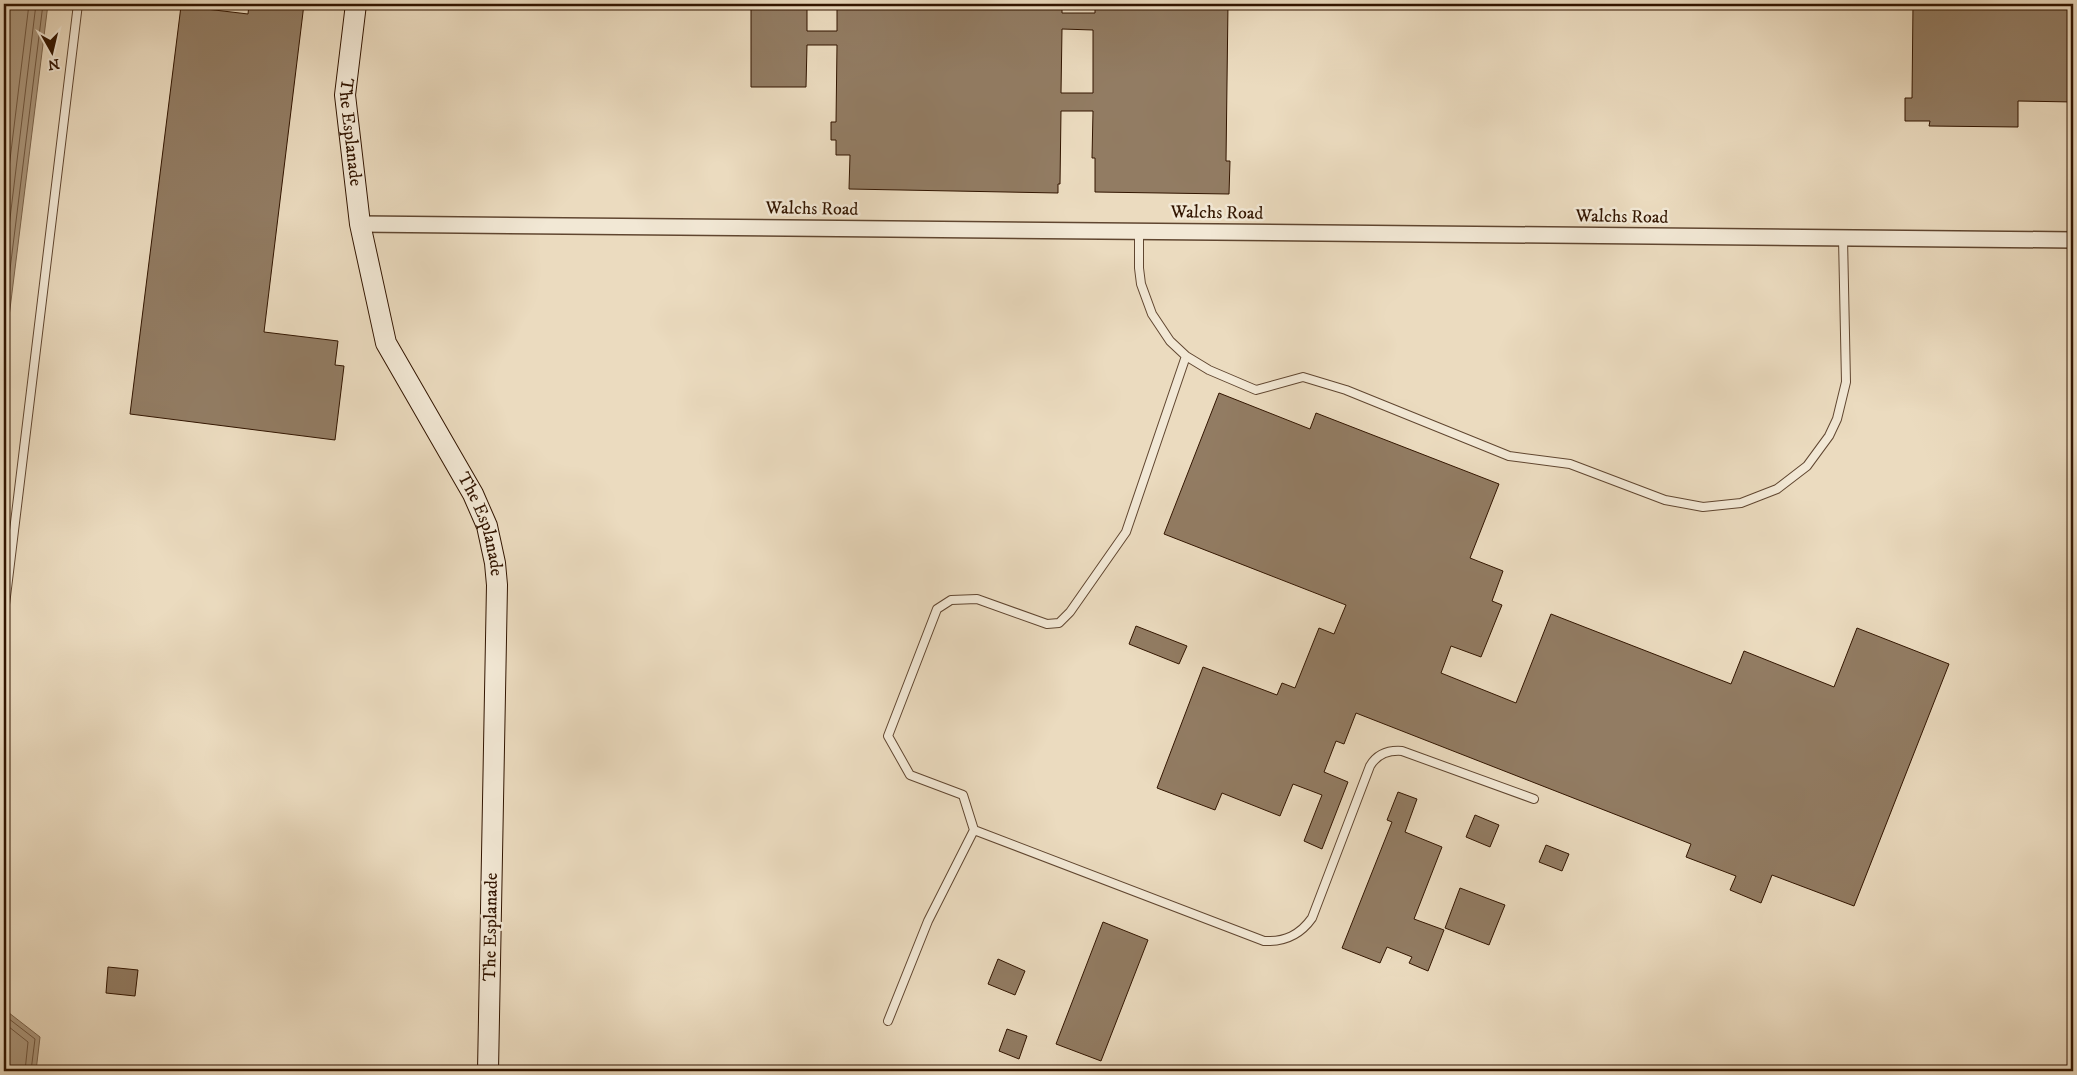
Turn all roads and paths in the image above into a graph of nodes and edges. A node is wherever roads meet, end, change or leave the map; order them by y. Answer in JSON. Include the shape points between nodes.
{"nodes":[{"id":1,"x":78,"y":4,"type":"edge"},
{"id":2,"x":356,"y":4,"type":"edge"},
{"id":3,"x":360,"y":224,"type":"junction"},
{"id":4,"x":1139,"y":231,"type":"junction"},
{"id":5,"x":1843,"y":238,"type":"junction"},
{"id":6,"x":2073,"y":240,"type":"edge"},
{"id":7,"x":1186,"y":356,"type":"junction"},
{"id":8,"x":4,"y":613,"type":"edge"},
{"id":9,"x":1534,"y":799,"type":"dead end"},
{"id":10,"x":974,"y":830,"type":"junction"},
{"id":11,"x":888,"y":1021,"type":"dead end"},
{"id":12,"x":488,"y":1071,"type":"edge"}],
"edges":[{"from":1,"to":8,"type":"lane"},
{"from":2,"to":3,"type":"street","name":"The Esplanade","via":[[345,95]]},
{"from":3,"to":4,"type":"street","name":"Walchs Road"},
{"from":3,"to":12,"type":"street","name":"The Esplanade","via":[[386,343],[473,494],[487,526],[495,563]]},
{"from":4,"to":5,"type":"street","name":"Walchs Road"},
{"from":4,"to":7,"type":"lane","via":[[1139,268],[1146,299],[1160,328]]},
{"from":5,"to":6,"type":"street","name":"Walchs Road"},
{"from":5,"to":7,"type":"lane","via":[[1846,382],[1837,419],[1819,452],[1793,478],[1741,503],[1703,507],[1665,500],[1570,464],[1509,456],[1346,390],[1303,377],[1256,390],[1209,370]]},
{"from":7,"to":10,"type":"lane","via":[[1126,532],[1070,612],[1059,623],[1047,624],[977,598],[951,600],[937,609],[888,736],[910,774],[963,795]]},
{"from":9,"to":10,"type":"lane","via":[[1402,752],[1383,754],[1370,766],[1312,918],[1300,932],[1274,941],[1264,941]]},
{"from":10,"to":11,"type":"lane","via":[[928,921]]}]}
